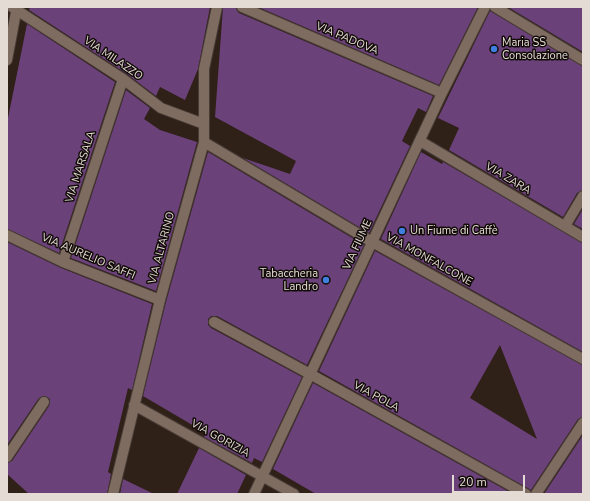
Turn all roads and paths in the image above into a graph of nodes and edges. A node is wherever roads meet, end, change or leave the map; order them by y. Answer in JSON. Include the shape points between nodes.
{"nodes":[{"id":1,"x":217,"y":7,"type":"edge"},
{"id":2,"x":242,"y":7,"type":"edge"},
{"id":3,"x":485,"y":7,"type":"edge"},
{"id":4,"x":495,"y":7,"type":"edge"},
{"id":5,"x":15,"y":8,"type":"edge"},
{"id":6,"x":7,"y":60,"type":"edge"},
{"id":7,"x":583,"y":60,"type":"edge"},
{"id":8,"x":122,"y":79,"type":"junction"},
{"id":9,"x":442,"y":93,"type":"junction"},
{"id":10,"x":204,"y":124,"type":"junction"},
{"id":11,"x":420,"y":141,"type":"junction"},
{"id":12,"x":204,"y":142,"type":"junction"},
{"id":13,"x":583,"y":196,"type":"edge"},
{"id":14,"x":564,"y":226,"type":"junction"},
{"id":15,"x":7,"y":235,"type":"edge"},
{"id":16,"x":583,"y":237,"type":"edge"},
{"id":17,"x":372,"y":242,"type":"junction"},
{"id":18,"x":63,"y":262,"type":"junction"},
{"id":19,"x":160,"y":300,"type":"junction"},
{"id":20,"x":214,"y":322,"type":"dead end"},
{"id":21,"x":583,"y":359,"type":"edge"},
{"id":22,"x":310,"y":374,"type":"junction"},
{"id":23,"x":44,"y":402,"type":"dead end"},
{"id":24,"x":134,"y":405,"type":"junction"},
{"id":25,"x":583,"y":423,"type":"edge"},
{"id":26,"x":7,"y":457,"type":"edge"},
{"id":27,"x":262,"y":476,"type":"junction"},
{"id":28,"x":113,"y":494,"type":"edge"},
{"id":29,"x":254,"y":494,"type":"edge"},
{"id":30,"x":294,"y":494,"type":"edge"},
{"id":31,"x":526,"y":494,"type":"edge"},
{"id":32,"x":536,"y":494,"type":"edge"}],
"edges":[{"from":1,"to":10,"type":"street","name":"VIA ALTARINO","via":[[204,69]]},
{"from":2,"to":9,"type":"street","name":"VIA PADOVA"},
{"from":3,"to":9,"type":"street","name":"VIA FIUME"},
{"from":4,"to":7,"type":"street"},
{"from":5,"to":6,"type":"street"},
{"from":5,"to":8,"type":"street","name":"VIA MILAZZO"},
{"from":8,"to":10,"type":"street","name":"VIA MILAZZO","via":[[161,108]]},
{"from":8,"to":18,"type":"street","name":"VIA MARSALA"},
{"from":9,"to":11,"type":"street","name":"VIA FIUME"},
{"from":10,"to":12,"type":"street","name":"VIA ALTARINO"},
{"from":11,"to":14,"type":"street","name":"VIA ZARA"},
{"from":11,"to":17,"type":"street","name":"VIA FIUME"},
{"from":12,"to":17,"type":"street","name":"VIA MONFALCONE"},
{"from":12,"to":19,"type":"street","name":"VIA ALTARINO"},
{"from":13,"to":14,"type":"street"},
{"from":14,"to":16,"type":"street","name":"VIA ZARA"},
{"from":15,"to":18,"type":"street","name":"VIA AURELIO SAFFI"},
{"from":17,"to":21,"type":"street","name":"VIA MONFALCONE"},
{"from":17,"to":22,"type":"street","name":"VIA FIUME"},
{"from":18,"to":19,"type":"street","name":"VIA AURELIO SAFFI"},
{"from":19,"to":24,"type":"street","name":"VIA ALTARINO"},
{"from":20,"to":22,"type":"street","name":"VIA POLA"},
{"from":22,"to":27,"type":"street","name":"VIA FIUME"},
{"from":22,"to":31,"type":"street","name":"VIA POLA"},
{"from":23,"to":26,"type":"street"},
{"from":24,"to":27,"type":"street","name":"VIA GORIZIA"},
{"from":24,"to":28,"type":"street","name":"VIA ALTARINO"},
{"from":25,"to":32,"type":"street"},
{"from":27,"to":29,"type":"street","name":"VIA FIUME"},
{"from":27,"to":30,"type":"street","name":"VIA GORIZIA"}]}
